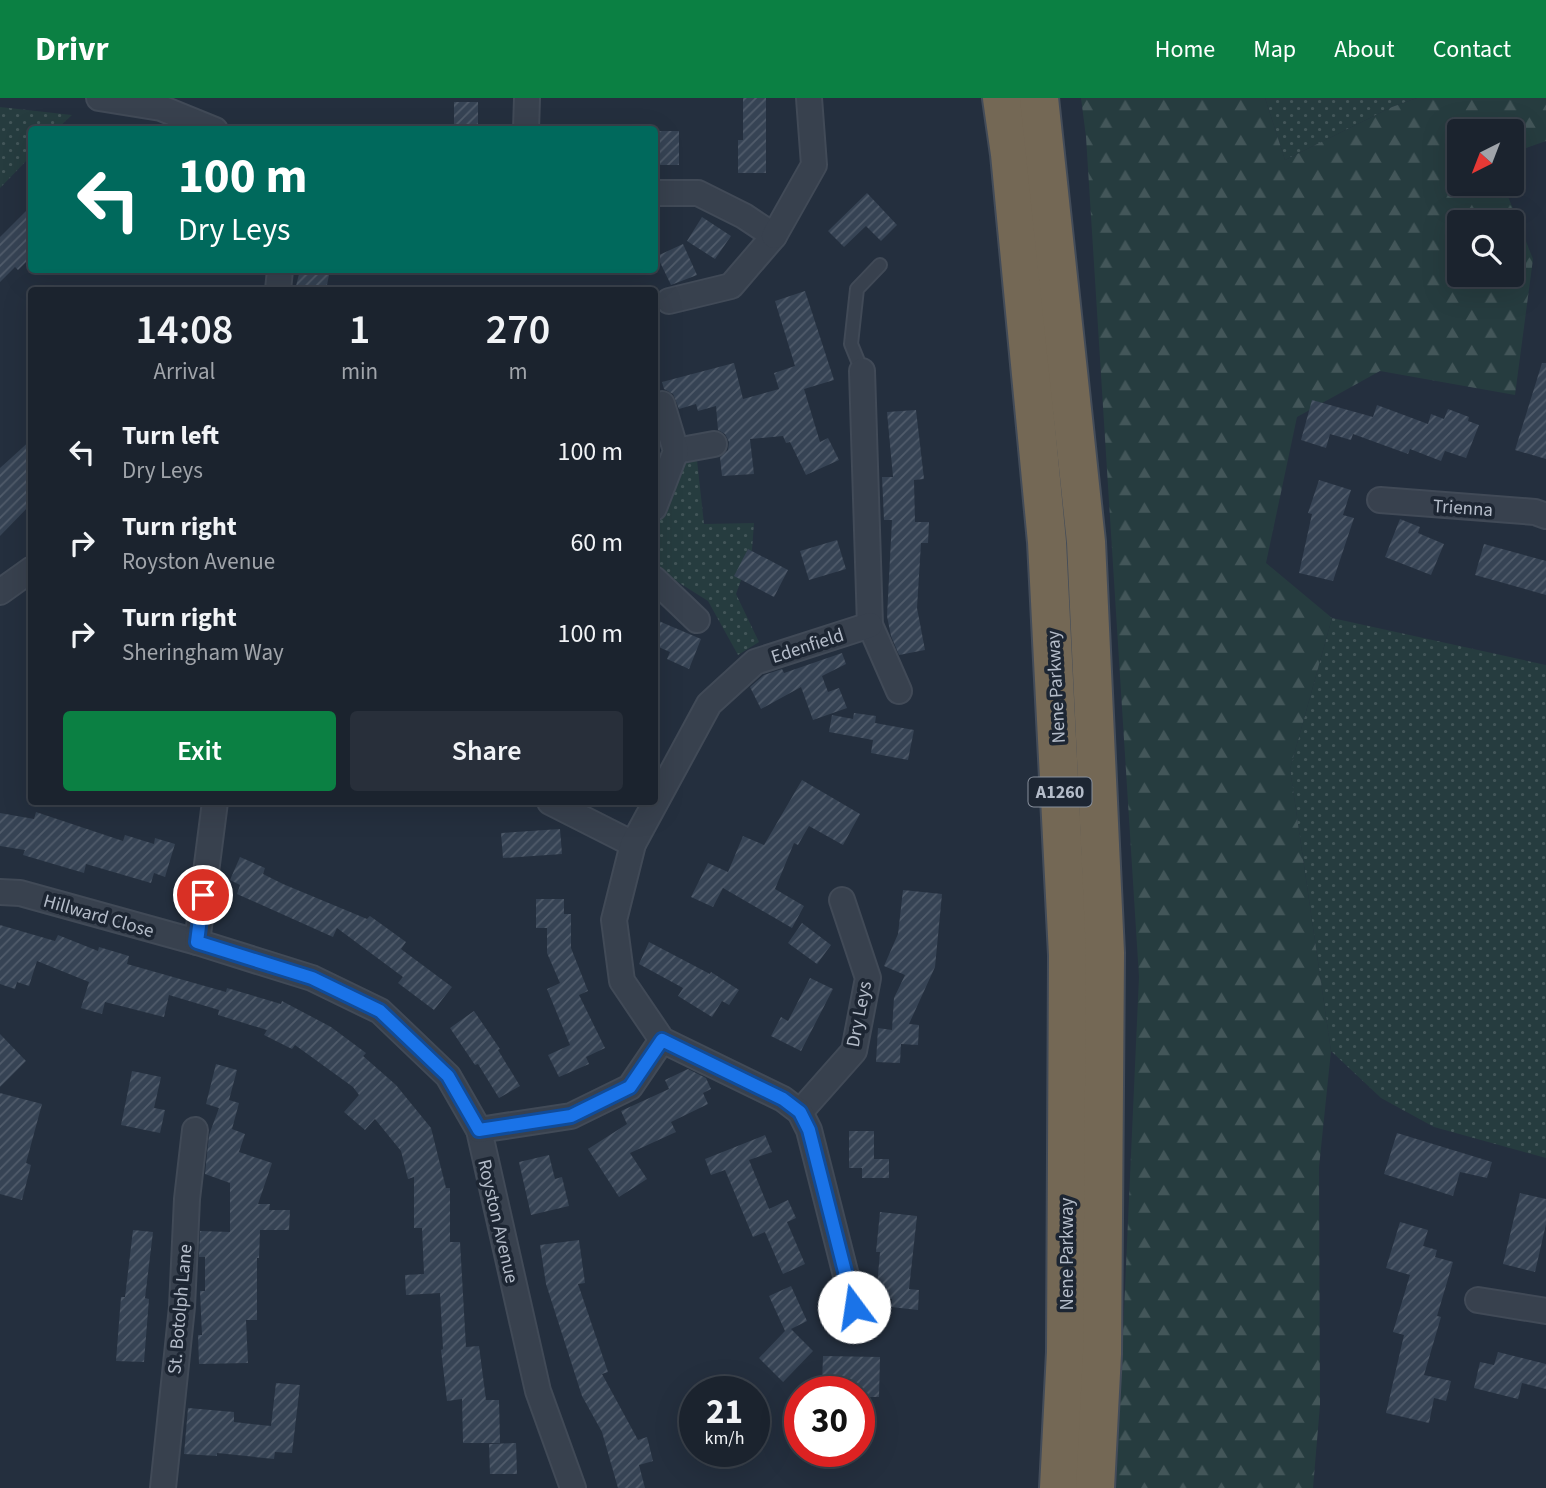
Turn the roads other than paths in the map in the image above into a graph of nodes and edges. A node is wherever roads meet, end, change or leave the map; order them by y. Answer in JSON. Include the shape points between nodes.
{"nodes":[{"id":1,"x":99,"y":98,"type":"edge"},
{"id":2,"x":527,"y":98,"type":"edge"},
{"id":3,"x":809,"y":98,"type":"edge"},
{"id":4,"x":1002,"y":98,"type":"edge"},
{"id":5,"x":1039,"y":98,"type":"edge"},
{"id":6,"x":206,"y":126,"type":"edge"},
{"id":7,"x":526,"y":126,"type":"edge"},
{"id":8,"x":658,"y":193,"type":"edge"},
{"id":9,"x":774,"y":236,"type":"junction"},
{"id":10,"x":880,"y":265,"type":"dead end"},
{"id":11,"x":669,"y":301,"type":"dead end"},
{"id":12,"x":862,"y":371,"type":"joint"},
{"id":13,"x":662,"y":404,"type":"dead end"},
{"id":14,"x":715,"y":444,"type":"dead end"},
{"id":15,"x":676,"y":451,"type":"junction"},
{"id":16,"x":658,"y":498,"type":"edge"},
{"id":17,"x":1380,"y":500,"type":"dead end"},
{"id":18,"x":1546,"y":516,"type":"edge"},
{"id":19,"x":28,"y":572,"type":"edge"},
{"id":20,"x":658,"y":583,"type":"edge"},
{"id":21,"x":0,"y":592,"type":"edge"},
{"id":22,"x":697,"y":620,"type":"dead end"},
{"id":23,"x":870,"y":625,"type":"junction"},
{"id":24,"x":899,"y":691,"type":"dead end"},
{"id":25,"x":658,"y":798,"type":"edge"},
{"id":26,"x":215,"y":805,"type":"edge"},
{"id":27,"x":557,"y":805,"type":"edge"},
{"id":28,"x":654,"y":805,"type":"edge"},
{"id":29,"x":633,"y":844,"type":"junction"},
{"id":30,"x":0,"y":892,"type":"edge"},
{"id":31,"x":842,"y":901,"type":"dead end"},
{"id":32,"x":197,"y":942,"type":"junction"},
{"id":33,"x":662,"y":1040,"type":"junction"},
{"id":34,"x":800,"y":1112,"type":"junction"},
{"id":35,"x":195,"y":1130,"type":"dead end"},
{"id":36,"x":479,"y":1130,"type":"junction"},
{"id":37,"x":1478,"y":1300,"type":"dead end"},
{"id":38,"x":854,"y":1307,"type":"dead end"},
{"id":39,"x":1546,"y":1311,"type":"edge"},
{"id":40,"x":163,"y":1488,"type":"edge"},
{"id":41,"x":573,"y":1488,"type":"edge"},
{"id":42,"x":1059,"y":1488,"type":"edge"},
{"id":43,"x":1095,"y":1488,"type":"edge"}],
"edges":[{"from":1,"to":6,"type":"street","via":[[161,107]]},
{"from":2,"to":7,"type":"street"},
{"from":3,"to":9,"type":"street","via":[[814,165]]},
{"from":4,"to":42,"type":"highway","name":"Nene Parkway","number":"A1260","via":[[1047,542],[1068,955],[1066,1352]]},
{"from":5,"to":43,"type":"highway","name":"Nene Parkway","number":"A1260","via":[[1086,542],[1105,940],[1102,1354]]},
{"from":8,"to":9,"type":"street","via":[[698,193]]},
{"from":9,"to":11,"type":"street","via":[[731,286]]},
{"from":10,"to":12,"type":"lane","via":[[857,289],[851,344]]},
{"from":12,"to":23,"type":"street","name":"Edenfield"},
{"from":13,"to":15,"type":"street"},
{"from":14,"to":15,"type":"street"},
{"from":15,"to":16,"type":"street"},
{"from":17,"to":18,"type":"street","name":"Trienna"},
{"from":19,"to":21,"type":"street"},
{"from":20,"to":22,"type":"street"},
{"from":23,"to":24,"type":"street","name":"Edenfield"},
{"from":23,"to":25,"type":"street","name":"Edenfield","via":[[755,662],[709,705]]},
{"from":26,"to":32,"type":"street"},
{"from":27,"to":29,"type":"street"},
{"from":28,"to":29,"type":"street","name":"Edenfield"},
{"from":29,"to":33,"type":"street","via":[[614,920],[622,981]]},
{"from":30,"to":32,"type":"street","name":"Hillward Close","via":[[20,893]]},
{"from":31,"to":34,"type":"street","name":"Dry Leys","via":[[868,978],[854,1051]]},
{"from":32,"to":36,"type":"street","name":"Royston Avenue","via":[[312,978],[380,1011],[448,1076]]},
{"from":33,"to":34,"type":"street","via":[[783,1099]]},
{"from":33,"to":36,"type":"street","via":[[630,1087],[618,1093],[571,1116]]},
{"from":34,"to":38,"type":"street","via":[[809,1130]]},
{"from":35,"to":40,"type":"street","name":"St. Botolph Lane"},
{"from":36,"to":41,"type":"street","name":"Royston Avenue","via":[[538,1391]]},
{"from":37,"to":39,"type":"street"}]}
